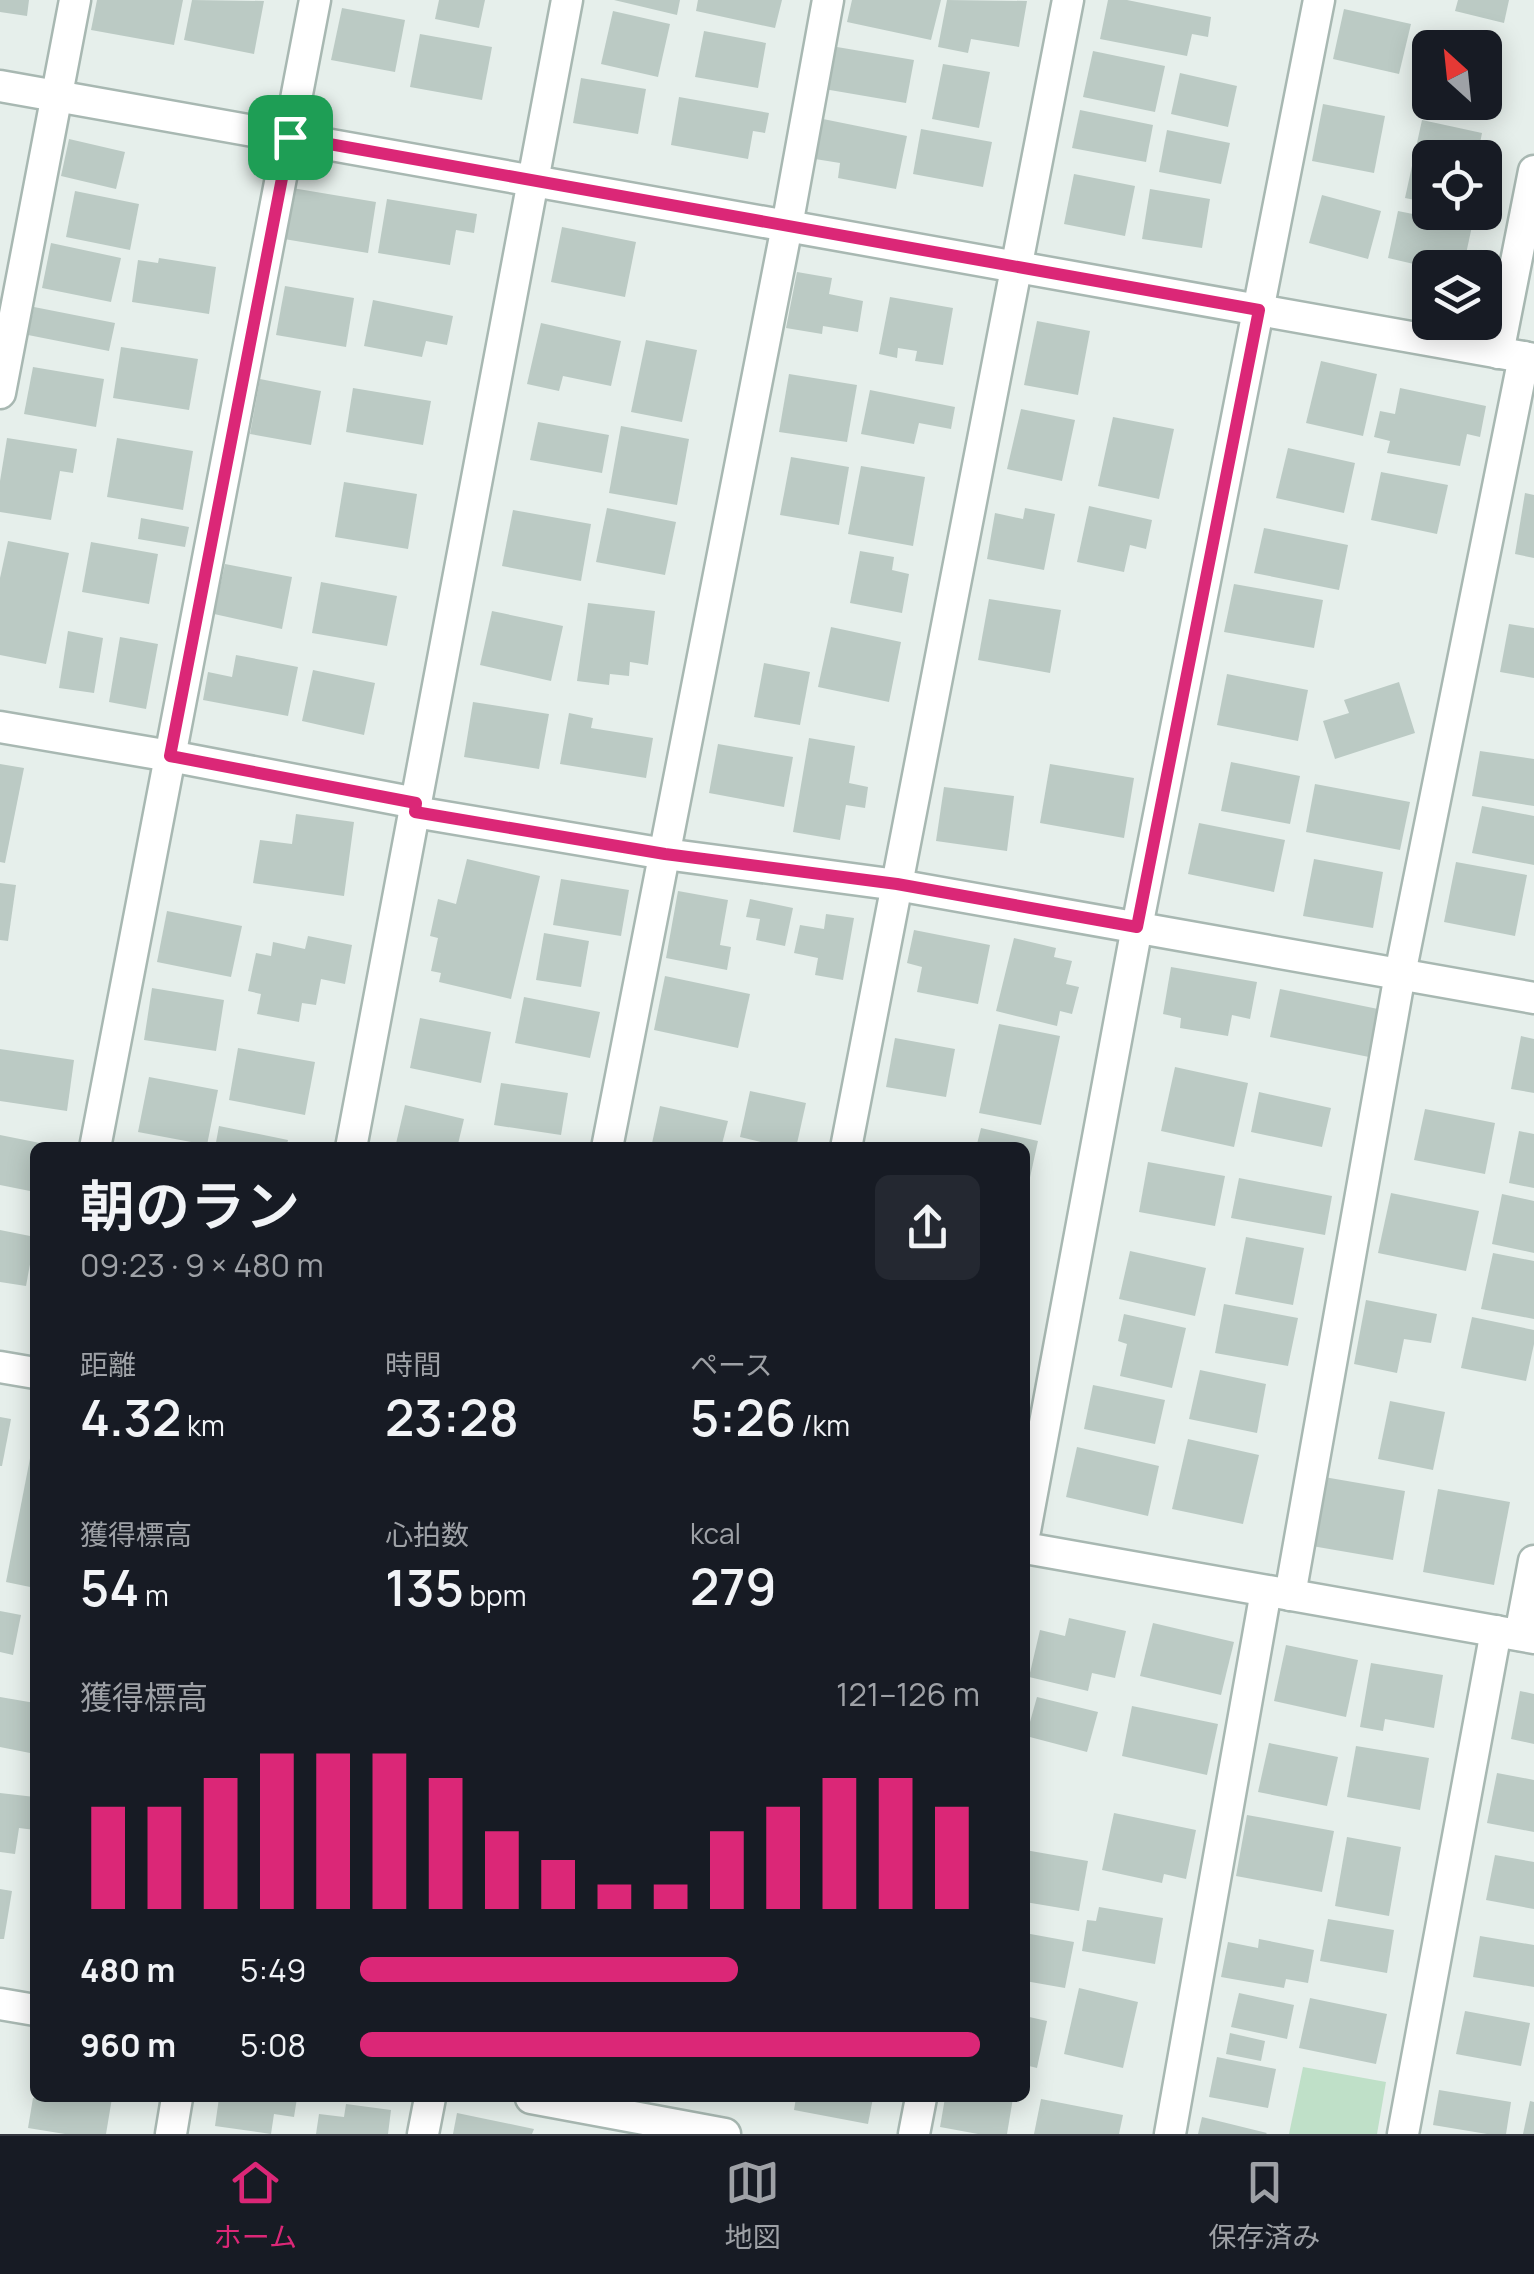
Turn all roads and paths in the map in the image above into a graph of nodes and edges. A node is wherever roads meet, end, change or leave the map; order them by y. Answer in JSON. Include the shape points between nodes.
{"nodes":[{"id":1,"x":76,"y":0,"type":"edge"},
{"id":2,"x":316,"y":0,"type":"edge"},
{"id":3,"x":567,"y":0,"type":"edge"},
{"id":4,"x":828,"y":0,"type":"edge"},
{"id":5,"x":1068,"y":0,"type":"edge"},
{"id":6,"x":1319,"y":0,"type":"edge"},
{"id":7,"x":0,"y":86,"type":"edge"},
{"id":8,"x":58,"y":96,"type":"junction"},
{"id":9,"x":290,"y":137,"type":"junction"},
{"id":10,"x":1534,"y":170,"type":"edge"},
{"id":11,"x":533,"y":182,"type":"junction"},
{"id":12,"x":786,"y":226,"type":"junction"},
{"id":13,"x":1018,"y":267,"type":"junction"},
{"id":14,"x":1259,"y":310,"type":"junction"},
{"id":15,"x":1519,"y":356,"type":"edge"},
{"id":16,"x":0,"y":393,"type":"edge"},
{"id":17,"x":0,"y":727,"type":"edge"},
{"id":18,"x":170,"y":756,"type":"junction"},
{"id":19,"x":416,"y":808,"type":"junction"},
{"id":20,"x":665,"y":854,"type":"junction"},
{"id":21,"x":897,"y":884,"type":"junction"},
{"id":22,"x":1137,"y":927,"type":"junction"},
{"id":23,"x":1400,"y":974,"type":"junction"},
{"id":24,"x":1534,"y":998,"type":"edge"},
{"id":25,"x":97,"y":1142,"type":"edge"},
{"id":26,"x":353,"y":1142,"type":"edge"},
{"id":27,"x":608,"y":1142,"type":"edge"},
{"id":28,"x":847,"y":1142,"type":"edge"},
{"id":29,"x":0,"y":1367,"type":"edge"},
{"id":30,"x":30,"y":1372,"type":"edge"},
{"id":31,"x":1030,"y":1504,"type":"edge"},
{"id":32,"x":1030,"y":1549,"type":"edge"},
{"id":33,"x":1534,"y":1561,"type":"edge"},
{"id":34,"x":1278,"y":1593,"type":"junction"},
{"id":35,"x":1517,"y":1635,"type":"edge"},
{"id":36,"x":0,"y":2004,"type":"edge"},
{"id":37,"x":30,"y":2009,"type":"edge"},
{"id":38,"x":176,"y":2102,"type":"edge"},
{"id":39,"x":429,"y":2102,"type":"edge"},
{"id":40,"x":558,"y":2102,"type":"edge"},
{"id":41,"x":920,"y":2102,"type":"edge"},
{"id":42,"x":662,"y":2118,"type":"edge"},
{"id":43,"x":171,"y":2134,"type":"edge"},
{"id":44,"x":423,"y":2134,"type":"edge"},
{"id":45,"x":725,"y":2134,"type":"edge"},
{"id":46,"x":914,"y":2134,"type":"edge"},
{"id":47,"x":1170,"y":2134,"type":"edge"},
{"id":48,"x":1403,"y":2134,"type":"edge"}],
"edges":[{"from":1,"to":8,"type":"street"},
{"from":2,"to":9,"type":"street"},
{"from":3,"to":11,"type":"street"},
{"from":4,"to":12,"type":"street"},
{"from":5,"to":13,"type":"street"},
{"from":6,"to":14,"type":"street"},
{"from":7,"to":8,"type":"street"},
{"from":8,"to":9,"type":"street"},
{"from":8,"to":16,"type":"street"},
{"from":9,"to":11,"type":"street"},
{"from":9,"to":18,"type":"street"},
{"from":10,"to":15,"type":"street"},
{"from":11,"to":12,"type":"street"},
{"from":11,"to":19,"type":"street"},
{"from":12,"to":13,"type":"street"},
{"from":12,"to":20,"type":"street"},
{"from":13,"to":14,"type":"street"},
{"from":13,"to":21,"type":"street"},
{"from":14,"to":15,"type":"street"},
{"from":14,"to":22,"type":"street"},
{"from":15,"to":23,"type":"street"},
{"from":17,"to":18,"type":"street"},
{"from":18,"to":19,"type":"street"},
{"from":18,"to":25,"type":"street"},
{"from":19,"to":20,"type":"street"},
{"from":19,"to":26,"type":"street"},
{"from":20,"to":21,"type":"street"},
{"from":20,"to":27,"type":"street"},
{"from":21,"to":22,"type":"street"},
{"from":21,"to":28,"type":"street"},
{"from":22,"to":23,"type":"street"},
{"from":22,"to":31,"type":"street"},
{"from":23,"to":24,"type":"street"},
{"from":23,"to":34,"type":"street"},
{"from":29,"to":30,"type":"street"},
{"from":32,"to":34,"type":"street"},
{"from":33,"to":35,"type":"street"},
{"from":34,"to":35,"type":"street"},
{"from":34,"to":47,"type":"street"},
{"from":35,"to":48,"type":"street"},
{"from":36,"to":37,"type":"street"},
{"from":38,"to":43,"type":"street"},
{"from":39,"to":44,"type":"street"},
{"from":40,"to":42,"type":"street"},
{"from":41,"to":46,"type":"street"},
{"from":42,"to":45,"type":"street"}]}
